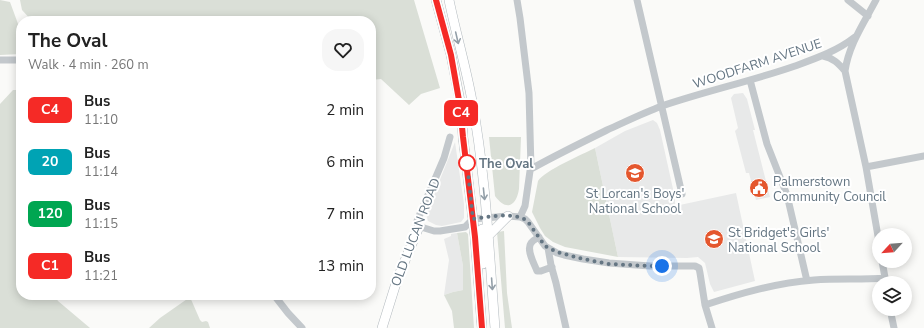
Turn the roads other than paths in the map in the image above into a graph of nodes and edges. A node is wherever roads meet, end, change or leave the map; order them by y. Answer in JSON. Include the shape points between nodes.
{"nodes":[{"id":1,"x":436,"y":0,"type":"edge"},
{"id":2,"x":449,"y":0,"type":"edge"},
{"id":3,"x":517,"y":0,"type":"edge"},
{"id":4,"x":637,"y":0,"type":"edge"},
{"id":5,"x":848,"y":0,"type":"edge"},
{"id":6,"x":876,"y":0,"type":"edge"},
{"id":7,"x":868,"y":16,"type":"junction"},
{"id":8,"x":855,"y":37,"type":"junction"},
{"id":9,"x":823,"y":56,"type":"junction"},
{"id":10,"x":0,"y":60,"type":"edge"},
{"id":11,"x":16,"y":60,"type":"edge"},
{"id":12,"x":845,"y":70,"type":"junction"},
{"id":13,"x":750,"y":80,"type":"junction"},
{"id":14,"x":662,"y":106,"type":"junction"},
{"id":15,"x":450,"y":137,"type":"dead end"},
{"id":16,"x":924,"y":156,"type":"edge"},
{"id":17,"x":480,"y":158,"type":"junction"},
{"id":18,"x":866,"y":167,"type":"junction"},
{"id":19,"x":467,"y":168,"type":"junction"},
{"id":20,"x":531,"y":169,"type":"junction"},
{"id":21,"x":682,"y":194,"type":"dead end"},
{"id":22,"x":508,"y":216,"type":"junction"},
{"id":23,"x":520,"y":216,"type":"junction"},
{"id":24,"x":487,"y":217,"type":"junction"},
{"id":25,"x":473,"y":219,"type":"junction"},
{"id":26,"x":877,"y":228,"type":"edge"},
{"id":27,"x":418,"y":229,"type":"junction"},
{"id":28,"x":488,"y":236,"type":"junction"},
{"id":29,"x":539,"y":237,"type":"junction"},
{"id":30,"x":548,"y":248,"type":"junction"},
{"id":31,"x":552,"y":267,"type":"junction"},
{"id":32,"x":872,"y":279,"type":"edge"},
{"id":33,"x":807,"y":281,"type":"junction"},
{"id":34,"x":278,"y":300,"type":"edge"},
{"id":35,"x":705,"y":305,"type":"junction"},
{"id":36,"x":891,"y":316,"type":"edge"},
{"id":37,"x":481,"y":318,"type":"junction"},
{"id":38,"x":302,"y":328,"type":"edge"},
{"id":39,"x":382,"y":328,"type":"edge"},
{"id":40,"x":482,"y":328,"type":"edge"},
{"id":41,"x":495,"y":328,"type":"edge"},
{"id":42,"x":566,"y":328,"type":"edge"},
{"id":43,"x":712,"y":328,"type":"edge"},
{"id":44,"x":894,"y":328,"type":"edge"}],
"edges":[{"from":1,"to":19,"type":"main road","via":[[458,91]]},
{"from":2,"to":17,"type":"main road","one_way":true,"via":[[472,100]]},
{"from":3,"to":20,"type":"street","via":[[529,93]]},
{"from":4,"to":14,"type":"street"},
{"from":5,"to":7,"type":"street"},
{"from":6,"to":7,"type":"street"},
{"from":7,"to":8,"type":"street"},
{"from":8,"to":9,"type":"street","name":"WOODFARM AVENUE"},
{"from":8,"to":12,"type":"street"},
{"from":9,"to":12,"type":"street","via":[[838,62]]},
{"from":9,"to":13,"type":"street","name":"WOODFARM AVENUE"},
{"from":10,"to":11,"type":"street"},
{"from":12,"to":18,"type":"street"},
{"from":13,"to":14,"type":"street","name":"WOODFARM AVENUE"},
{"from":13,"to":33,"type":"street","via":[[767,144],[787,195]]},
{"from":14,"to":20,"type":"street"},
{"from":14,"to":21,"type":"street"},
{"from":15,"to":27,"type":"street","name":"OLD LUCAN ROAD","via":[[418,221]]},
{"from":16,"to":18,"type":"street"},
{"from":17,"to":19,"type":"main road","via":[[478,168]]},
{"from":17,"to":24,"type":"main road","one_way":true},
{"from":18,"to":26,"type":"street"},
{"from":19,"to":25,"type":"main road"},
{"from":20,"to":23,"type":"street","via":[[525,206]]},
{"from":22,"to":23,"type":"street"},
{"from":22,"to":24,"type":"street"},
{"from":22,"to":28,"type":"main road"},
{"from":23,"to":29,"type":"street"},
{"from":24,"to":25,"type":"street"},
{"from":24,"to":28,"type":"main road"},
{"from":24,"to":37,"type":"main road","via":[[481,224],[484,290]]},
{"from":25,"to":27,"type":"street","via":[[465,227],[434,231],[421,227]]},
{"from":25,"to":37,"type":"main road"},
{"from":27,"to":39,"type":"main road","name":"OLD LUCAN ROAD","via":[[397,280]]},
{"from":28,"to":41,"type":"main road","one_way":true},
{"from":29,"to":30,"type":"street"},
{"from":29,"to":31,"type":"street","via":[[532,241],[529,250],[537,271]]},
{"from":30,"to":31,"type":"street"},
{"from":30,"to":35,"type":"street","via":[[572,257],[609,264],[695,266],[698,268]]},
{"from":31,"to":42,"type":"street"},
{"from":32,"to":33,"type":"street"},
{"from":33,"to":35,"type":"street","via":[[767,287]]},
{"from":34,"to":38,"type":"street"},
{"from":35,"to":43,"type":"street"},
{"from":36,"to":44,"type":"street"},
{"from":37,"to":40,"type":"main road"}]}
